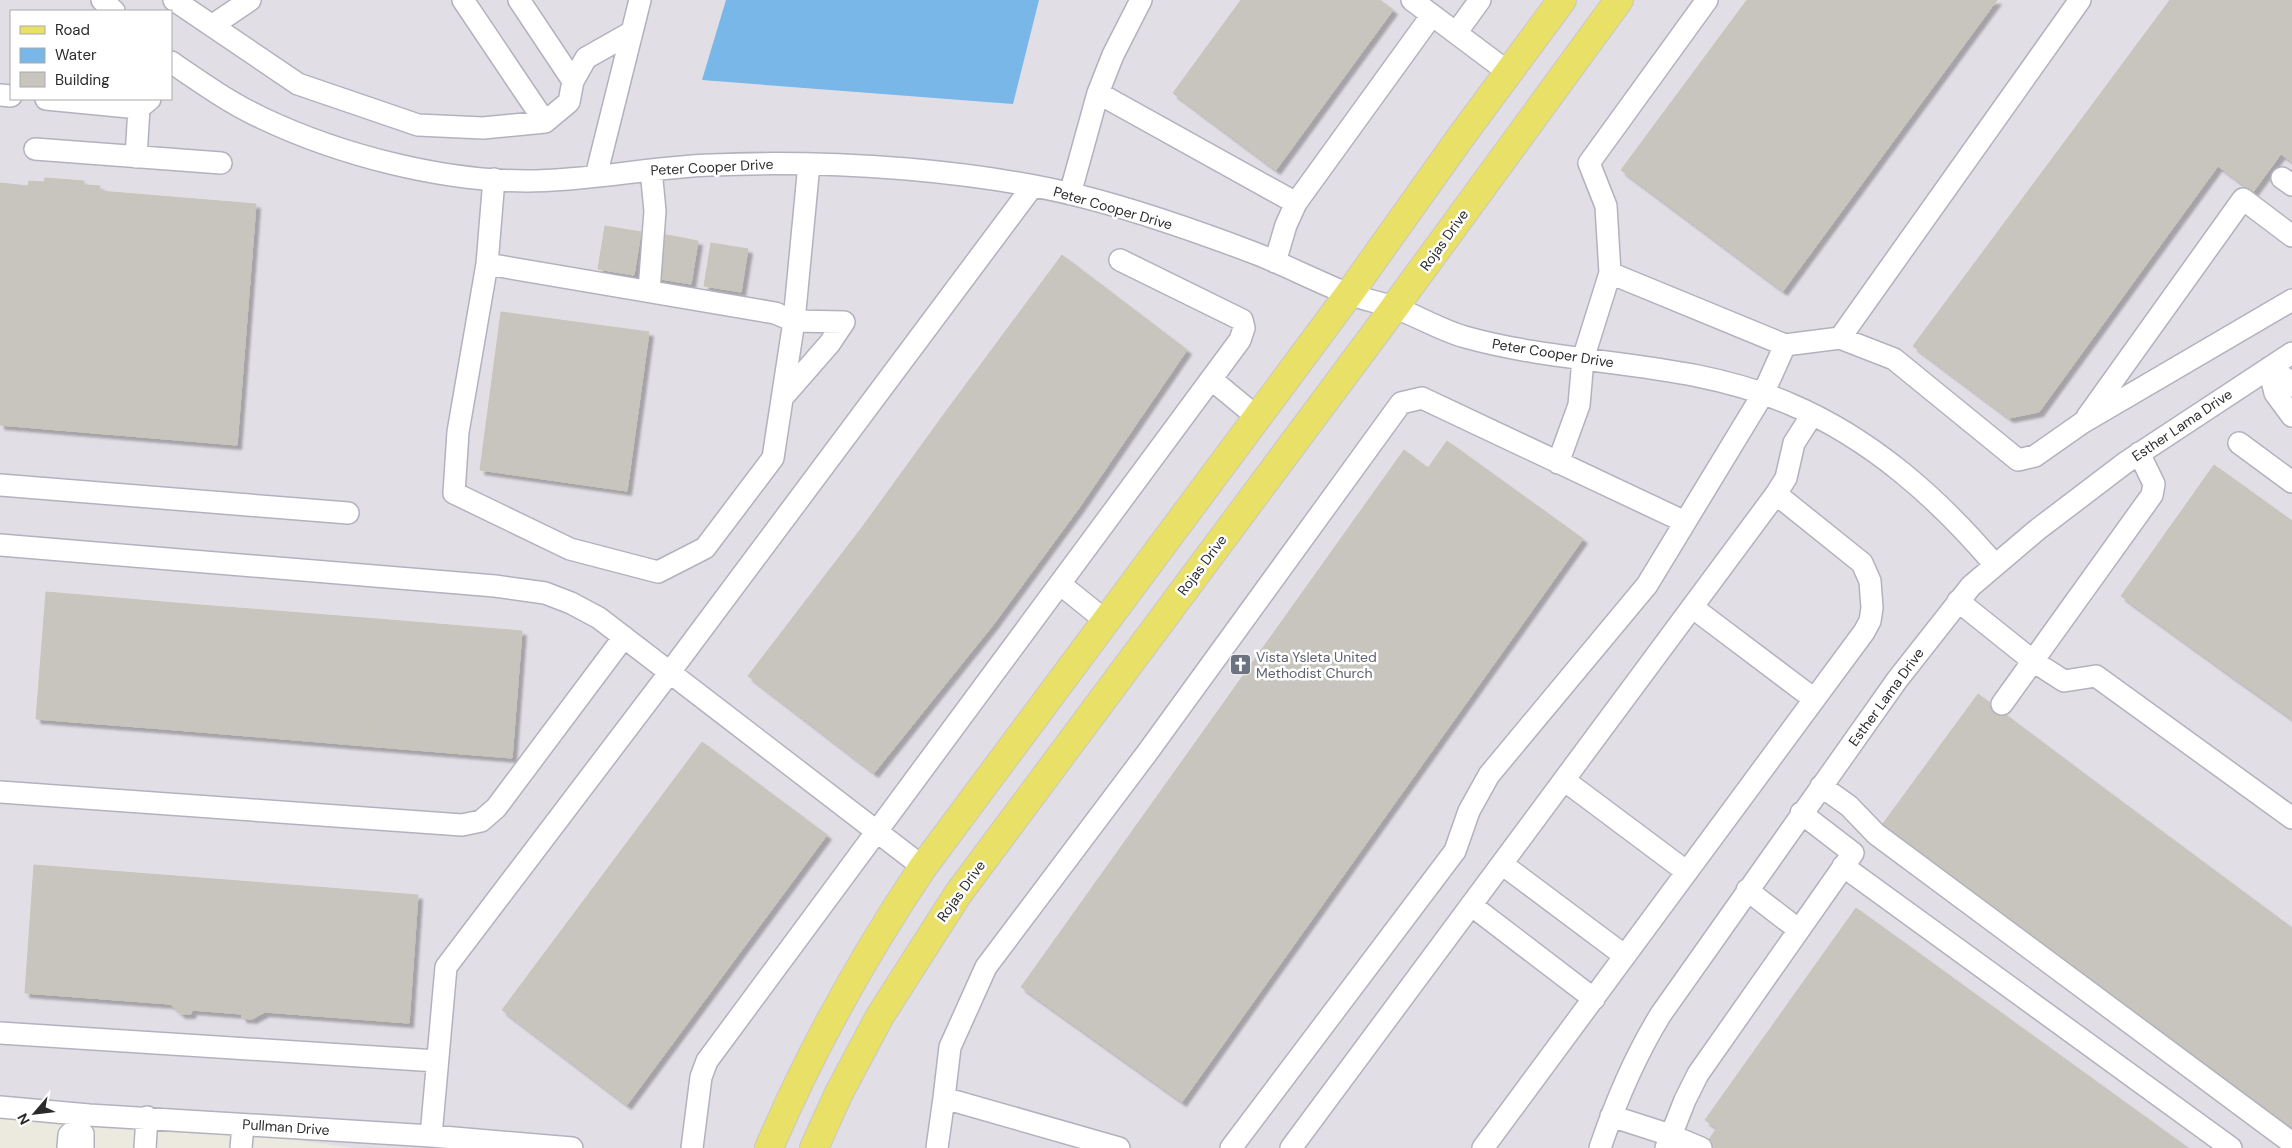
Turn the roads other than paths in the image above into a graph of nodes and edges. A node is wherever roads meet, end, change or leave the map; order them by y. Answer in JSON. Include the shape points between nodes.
{"nodes":[{"id":1,"x":102,"y":0,"type":"edge"},
{"id":2,"x":174,"y":0,"type":"edge"},
{"id":3,"x":250,"y":0,"type":"edge"},
{"id":4,"x":463,"y":0,"type":"edge"},
{"id":5,"x":519,"y":0,"type":"edge"},
{"id":6,"x":640,"y":0,"type":"edge"},
{"id":7,"x":1141,"y":0,"type":"edge"},
{"id":8,"x":1412,"y":0,"type":"edge"},
{"id":9,"x":1480,"y":0,"type":"edge"},
{"id":10,"x":1562,"y":0,"type":"edge"},
{"id":11,"x":1619,"y":0,"type":"edge"},
{"id":12,"x":1707,"y":0,"type":"edge"},
{"id":13,"x":2080,"y":0,"type":"edge"},
{"id":14,"x":113,"y":10,"type":"edge"},
{"id":15,"x":1432,"y":15,"type":"junction"},
{"id":16,"x":213,"y":25,"type":"junction"},
{"id":17,"x":632,"y":32,"type":"junction"},
{"id":18,"x":1456,"y":33,"type":"junction"},
{"id":19,"x":175,"y":70,"type":"edge"},
{"id":20,"x":1508,"y":72,"type":"junction"},
{"id":21,"x":573,"y":81,"type":"junction"},
{"id":22,"x":1098,"y":94,"type":"junction"},
{"id":23,"x":66,"y":100,"type":"edge"},
{"id":24,"x":145,"y":104,"type":"edge"},
{"id":25,"x":545,"y":122,"type":"junction"},
{"id":26,"x":35,"y":148,"type":"dead end"},
{"id":27,"x":136,"y":157,"type":"junction"},
{"id":28,"x":221,"y":163,"type":"dead end"},
{"id":29,"x":809,"y":164,"type":"junction"},
{"id":30,"x":652,"y":170,"type":"junction"},
{"id":31,"x":596,"y":176,"type":"junction"},
{"id":32,"x":494,"y":179,"type":"junction"},
{"id":33,"x":1032,"y":187,"type":"junction"},
{"id":34,"x":1070,"y":194,"type":"junction"},
{"id":35,"x":1296,"y":203,"type":"junction"},
{"id":36,"x":2292,"y":236,"type":"edge"},
{"id":37,"x":1120,"y":260,"type":"dead end"},
{"id":38,"x":1275,"y":262,"type":"junction"},
{"id":39,"x":487,"y":264,"type":"junction"},
{"id":40,"x":1610,"y":273,"type":"junction"},
{"id":41,"x":649,"y":291,"type":"junction"},
{"id":42,"x":1349,"y":294,"type":"junction"},
{"id":43,"x":2292,"y":300,"type":"edge"},
{"id":44,"x":1394,"y":308,"type":"junction"},
{"id":45,"x":794,"y":321,"type":"junction"},
{"id":46,"x":1840,"y":338,"type":"junction"},
{"id":47,"x":1785,"y":345,"type":"junction"},
{"id":48,"x":2292,"y":353,"type":"edge"},
{"id":49,"x":1583,"y":359,"type":"junction"},
{"id":50,"x":2269,"y":368,"type":"junction"},
{"id":51,"x":1211,"y":379,"type":"junction"},
{"id":52,"x":2292,"y":386,"type":"edge"},
{"id":53,"x":1764,"y":394,"type":"junction"},
{"id":54,"x":782,"y":398,"type":"junction"},
{"id":55,"x":1812,"y":415,"type":"junction"},
{"id":56,"x":2292,"y":416,"type":"edge"},
{"id":57,"x":1257,"y":417,"type":"junction"},
{"id":58,"x":2082,"y":423,"type":"junction"},
{"id":59,"x":2239,"y":443,"type":"dead end"},
{"id":60,"x":2139,"y":454,"type":"junction"},
{"id":61,"x":1558,"y":463,"type":"junction"},
{"id":62,"x":2292,"y":482,"type":"edge"},
{"id":63,"x":0,"y":485,"type":"edge"},
{"id":64,"x":1776,"y":494,"type":"junction"},
{"id":65,"x":348,"y":513,"type":"dead end"},
{"id":66,"x":1685,"y":522,"type":"junction"},
{"id":67,"x":0,"y":545,"type":"edge"},
{"id":68,"x":1995,"y":565,"type":"junction"},
{"id":69,"x":1060,"y":584,"type":"junction"},
{"id":70,"x":1958,"y":601,"type":"junction"},
{"id":71,"x":1692,"y":607,"type":"junction"},
{"id":72,"x":1106,"y":621,"type":"junction"},
{"id":73,"x":624,"y":637,"type":"junction"},
{"id":74,"x":2033,"y":661,"type":"junction"},
{"id":75,"x":670,"y":672,"type":"junction"},
{"id":76,"x":1814,"y":699,"type":"junction"},
{"id":77,"x":2002,"y":704,"type":"dead end"},
{"id":78,"x":1564,"y":780,"type":"junction"},
{"id":79,"x":1821,"y":786,"type":"junction"},
{"id":80,"x":0,"y":792,"type":"edge"},
{"id":81,"x":1802,"y":813,"type":"junction"},
{"id":82,"x":2292,"y":818,"type":"edge"},
{"id":83,"x":877,"y":831,"type":"junction"},
{"id":84,"x":1502,"y":864,"type":"junction"},
{"id":85,"x":1843,"y":866,"type":"junction"},
{"id":86,"x":923,"y":867,"type":"junction"},
{"id":87,"x":1687,"y":872,"type":"junction"},
{"id":88,"x":1747,"y":890,"type":"junction"},
{"id":89,"x":1471,"y":905,"type":"junction"},
{"id":90,"x":1799,"y":930,"type":"junction"},
{"id":91,"x":1625,"y":956,"type":"junction"},
{"id":92,"x":1594,"y":999,"type":"junction"},
{"id":93,"x":0,"y":1033,"type":"edge"},
{"id":94,"x":437,"y":1061,"type":"junction"},
{"id":95,"x":944,"y":1098,"type":"junction"},
{"id":96,"x":0,"y":1107,"type":"edge"},
{"id":97,"x":1611,"y":1116,"type":"junction"},
{"id":98,"x":147,"y":1117,"type":"junction"},
{"id":99,"x":243,"y":1125,"type":"junction"},
{"id":100,"x":78,"y":1130,"type":"edge"},
{"id":101,"x":442,"y":1140,"type":"edge"},
{"id":102,"x":1668,"y":1142,"type":"edge"},
{"id":103,"x":2292,"y":1143,"type":"edge"},
{"id":104,"x":501,"y":1145,"type":"edge"},
{"id":105,"x":68,"y":1148,"type":"edge"},
{"id":106,"x":144,"y":1148,"type":"edge"},
{"id":107,"x":241,"y":1148,"type":"edge"},
{"id":108,"x":572,"y":1148,"type":"edge"},
{"id":109,"x":692,"y":1148,"type":"edge"},
{"id":110,"x":770,"y":1148,"type":"edge"},
{"id":111,"x":814,"y":1148,"type":"edge"},
{"id":112,"x":937,"y":1148,"type":"edge"},
{"id":113,"x":1119,"y":1148,"type":"edge"},
{"id":114,"x":1231,"y":1148,"type":"edge"},
{"id":115,"x":1291,"y":1148,"type":"edge"},
{"id":116,"x":1483,"y":1148,"type":"edge"},
{"id":117,"x":1600,"y":1148,"type":"edge"},
{"id":118,"x":1701,"y":1148,"type":"edge"},
{"id":119,"x":2231,"y":1148,"type":"edge"}],
"edges":[{"from":1,"to":14,"type":"street"},
{"from":2,"to":16,"type":"street"},
{"from":3,"to":16,"type":"street"},
{"from":4,"to":25,"type":"street"},
{"from":5,"to":21,"type":"street"},
{"from":6,"to":17,"type":"street"},
{"from":7,"to":22,"type":"street","via":[[1113,55]]},
{"from":8,"to":15,"type":"street"},
{"from":9,"to":18,"type":"street"},
{"from":10,"to":20,"type":"main road"},
{"from":11,"to":44,"type":"main road","name":"Rojas Drive"},
{"from":12,"to":40,"type":"street","via":[[1589,163],[1606,206]]},
{"from":13,"to":46,"type":"street"},
{"from":15,"to":18,"type":"street"},
{"from":15,"to":35,"type":"street"},
{"from":16,"to":25,"type":"street","via":[[298,84],[418,125],[483,128]]},
{"from":17,"to":21,"type":"street","via":[[586,58]]},
{"from":17,"to":31,"type":"street"},
{"from":18,"to":20,"type":"street"},
{"from":19,"to":32,"type":"street","name":"Peter Cooper Drive","via":[[260,117],[308,137],[427,171]]},
{"from":20,"to":42,"type":"main road"},
{"from":21,"to":25,"type":"street","via":[[569,102]]},
{"from":22,"to":34,"type":"street"},
{"from":22,"to":35,"type":"street"},
{"from":23,"to":24,"type":"street"},
{"from":24,"to":27,"type":"street"},
{"from":26,"to":27,"type":"street"},
{"from":27,"to":28,"type":"street"},
{"from":29,"to":30,"type":"street","name":"Peter Cooper Drive","via":[[714,164]]},
{"from":29,"to":33,"type":"street","name":"Peter Cooper Drive","via":[[908,169]]},
{"from":29,"to":45,"type":"street"},
{"from":30,"to":31,"type":"street","name":"Peter Cooper Drive"},
{"from":30,"to":41,"type":"street","via":[[655,211]]},
{"from":31,"to":32,"type":"street","name":"Peter Cooper Drive","via":[[524,181]]},
{"from":32,"to":39,"type":"street"},
{"from":33,"to":34,"type":"street","name":"Peter Cooper Drive"},
{"from":33,"to":75,"type":"street"},
{"from":34,"to":38,"type":"street","name":"Peter Cooper Drive","via":[[1160,220]]},
{"from":35,"to":38,"type":"street"},
{"from":36,"to":58,"type":"street","via":[[2243,199]]},
{"from":37,"to":51,"type":"street","via":[[1242,320],[1244,328],[1240,340]]},
{"from":38,"to":42,"type":"street","name":"Peter Cooper Drive"},
{"from":39,"to":41,"type":"street"},
{"from":39,"to":54,"type":"street","via":[[458,432],[454,493],[570,549],[658,572],[705,548],[773,458]]},
{"from":40,"to":47,"type":"street"},
{"from":40,"to":49,"type":"street"},
{"from":41,"to":45,"type":"street","via":[[775,313]]},
{"from":42,"to":44,"type":"street","name":"Peter Cooper Drive"},
{"from":42,"to":57,"type":"main road"},
{"from":43,"to":58,"type":"street"},
{"from":44,"to":49,"type":"street","name":"Peter Cooper Drive","via":[[1458,335],[1508,348]]},
{"from":44,"to":111,"type":"main road","name":"Rojas Drive","via":[[958,894],[880,1016]]},
{"from":45,"to":54,"type":"street"},
{"from":45,"to":54,"type":"street","via":[[844,322]]},
{"from":46,"to":47,"type":"street"},
{"from":46,"to":58,"type":"street","via":[[1894,359],[2018,460],[2034,456]]},
{"from":47,"to":53,"type":"street"},
{"from":48,"to":50,"type":"street","name":"Esther Lama Drive"},
{"from":49,"to":53,"type":"street","name":"Peter Cooper Drive","via":[[1700,375]]},
{"from":49,"to":61,"type":"street","via":[[1579,405]]},
{"from":50,"to":52,"type":"street"},
{"from":50,"to":56,"type":"street","via":[[2275,393]]},
{"from":50,"to":60,"type":"street","name":"Esther Lama Drive"},
{"from":51,"to":57,"type":"street"},
{"from":51,"to":69,"type":"street"},
{"from":53,"to":55,"type":"street","name":"Peter Cooper Drive"},
{"from":53,"to":66,"type":"street"},
{"from":55,"to":64,"type":"street","via":[[1794,443],[1786,478]]},
{"from":55,"to":68,"type":"street","name":"Peter Cooper Drive","via":[[1851,436],[1926,491]]},
{"from":57,"to":72,"type":"main road"},
{"from":59,"to":62,"type":"street"},
{"from":60,"to":68,"type":"street","name":"Esther Lama Drive"},
{"from":60,"to":74,"type":"street","via":[[2154,484],[2152,496]]},
{"from":61,"to":66,"type":"street"},
{"from":61,"to":95,"type":"street","via":[[1422,398],[1401,403],[1141,761],[986,967],[950,1048]]},
{"from":63,"to":65,"type":"street"},
{"from":64,"to":71,"type":"street"},
{"from":64,"to":76,"type":"street","via":[[1856,556],[1870,580],[1870,621]]},
{"from":66,"to":114,"type":"street","via":[[1647,585],[1489,775],[1469,811],[1455,851]]},
{"from":67,"to":73,"type":"street","via":[[495,586],[545,593],[599,618]]},
{"from":68,"to":70,"type":"street","name":"Esther Lama Drive"},
{"from":69,"to":72,"type":"street"},
{"from":69,"to":83,"type":"street"},
{"from":70,"to":74,"type":"street"},
{"from":70,"to":79,"type":"street","name":"Esther Lama Drive"},
{"from":71,"to":76,"type":"street"},
{"from":71,"to":78,"type":"street"},
{"from":72,"to":86,"type":"main road"},
{"from":73,"to":75,"type":"street"},
{"from":73,"to":80,"type":"street","via":[[496,808],[481,822],[462,825]]},
{"from":74,"to":77,"type":"street"},
{"from":74,"to":82,"type":"street","via":[[2064,680],[2096,676]]},
{"from":75,"to":83,"type":"street"},
{"from":75,"to":94,"type":"street","via":[[446,967]]},
{"from":76,"to":87,"type":"street"},
{"from":78,"to":84,"type":"street"},
{"from":78,"to":87,"type":"street"},
{"from":79,"to":81,"type":"street","name":"Esther Lama Drive"},
{"from":79,"to":103,"type":"street","via":[[1849,806],[1876,834]]},
{"from":81,"to":85,"type":"street","via":[[1853,853]]},
{"from":81,"to":88,"type":"street","name":"Esther Lama Drive"},
{"from":83,"to":86,"type":"street"},
{"from":83,"to":109,"type":"street","via":[[707,1061],[700,1085]]},
{"from":84,"to":89,"type":"street"},
{"from":84,"to":91,"type":"street"},
{"from":85,"to":90,"type":"street"},
{"from":85,"to":119,"type":"street"},
{"from":86,"to":110,"type":"main road","via":[[830,1023]]},
{"from":87,"to":91,"type":"street"},
{"from":88,"to":90,"type":"street"},
{"from":88,"to":97,"type":"street","name":"Esther Lama Drive","via":[[1643,1043]]},
{"from":89,"to":92,"type":"street"},
{"from":89,"to":115,"type":"street"},
{"from":90,"to":102,"type":"street","via":[[1698,1074]]},
{"from":91,"to":92,"type":"street"},
{"from":92,"to":116,"type":"street"},
{"from":93,"to":94,"type":"street"},
{"from":94,"to":101,"type":"street"},
{"from":95,"to":112,"type":"street"},
{"from":95,"to":113,"type":"street"},
{"from":96,"to":100,"type":"street","name":"Pullman Drive"},
{"from":97,"to":102,"type":"street"},
{"from":97,"to":117,"type":"street","name":"Esther Lama Drive"},
{"from":98,"to":99,"type":"street","name":"Pullman Drive"},
{"from":98,"to":100,"type":"street","name":"Pullman Drive"},
{"from":98,"to":106,"type":"street"},
{"from":99,"to":101,"type":"street","name":"Pullman Drive"},
{"from":99,"to":107,"type":"street"},
{"from":100,"to":105,"type":"street","via":[[69,1135]]},
{"from":101,"to":104,"type":"street","name":"Pullman Drive"},
{"from":102,"to":118,"type":"street"},
{"from":104,"to":108,"type":"street","name":"Pullman Drive"}]}
